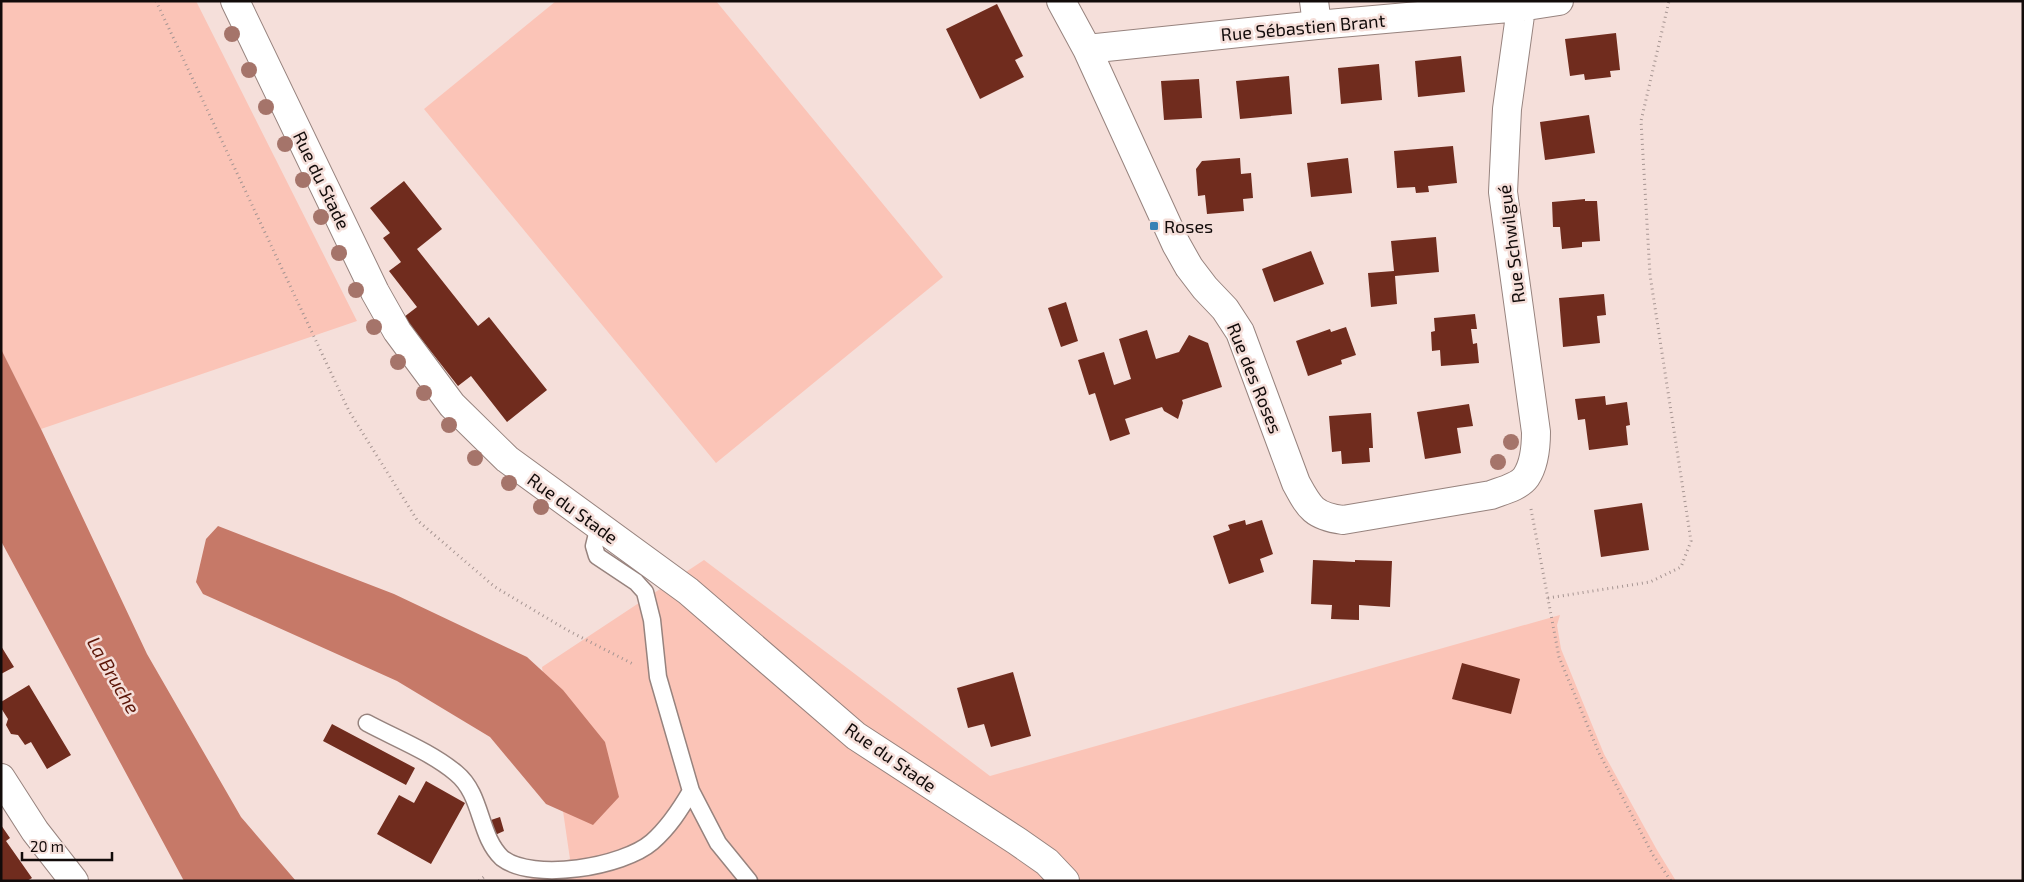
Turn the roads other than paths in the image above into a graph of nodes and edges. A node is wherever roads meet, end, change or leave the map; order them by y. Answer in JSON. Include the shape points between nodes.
{"nodes":[{"id":1,"x":235,"y":1,"type":"edge"},
{"id":2,"x":1061,"y":1,"type":"edge"},
{"id":3,"x":1559,"y":1,"type":"edge"},
{"id":4,"x":1521,"y":4,"type":"edge"},
{"id":5,"x":1316,"y":13,"type":"edge"},
{"id":6,"x":1087,"y":48,"type":"junction"},
{"id":7,"x":1525,"y":478,"type":"joint"},
{"id":8,"x":600,"y":526,"type":"junction"},
{"id":9,"x":367,"y":723,"type":"dead end"},
{"id":10,"x":1,"y":778,"type":"edge"},
{"id":11,"x":691,"y":791,"type":"junction"},
{"id":12,"x":74,"y":881,"type":"edge"},
{"id":13,"x":749,"y":881,"type":"edge"},
{"id":14,"x":1065,"y":881,"type":"edge"}],
"edges":[{"from":1,"to":8,"type":"street","name":"Rue du Stade","via":[[397,332],[452,405],[478,433],[506,459]]},
{"from":2,"to":6,"type":"street","name":"Rue des Roses"},
{"from":3,"to":4,"type":"street","name":"Rue Sébastien Brant"},
{"from":4,"to":5,"type":"street","name":"Rue Sébastien Brant"},
{"from":4,"to":7,"type":"street","name":"Rue Schwilgué","via":[[1507,109],[1503,192],[1536,432],[1536,446]]},
{"from":5,"to":6,"type":"street","name":"Rue Sébastien Brant"},
{"from":6,"to":7,"type":"street","name":"Rue des Roses","via":[[1176,244],[1189,267],[1240,332],[1296,482],[1308,505],[1325,518],[1343,520],[1491,495]]},
{"from":8,"to":11,"type":"lane","via":[[594,546],[597,556],[636,582],[645,592],[652,620],[658,677]]},
{"from":8,"to":14,"type":"street","name":"Rue du Stade","via":[[688,591],[856,736],[1017,841]]},
{"from":9,"to":11,"type":"lane","via":[[458,774],[472,793],[488,841],[503,860],[524,870],[550,874],[590,869],[626,858],[651,843],[663,831]]},
{"from":10,"to":12,"type":"street","via":[[35,831]]},
{"from":11,"to":13,"type":"lane","via":[[718,843]]}]}
